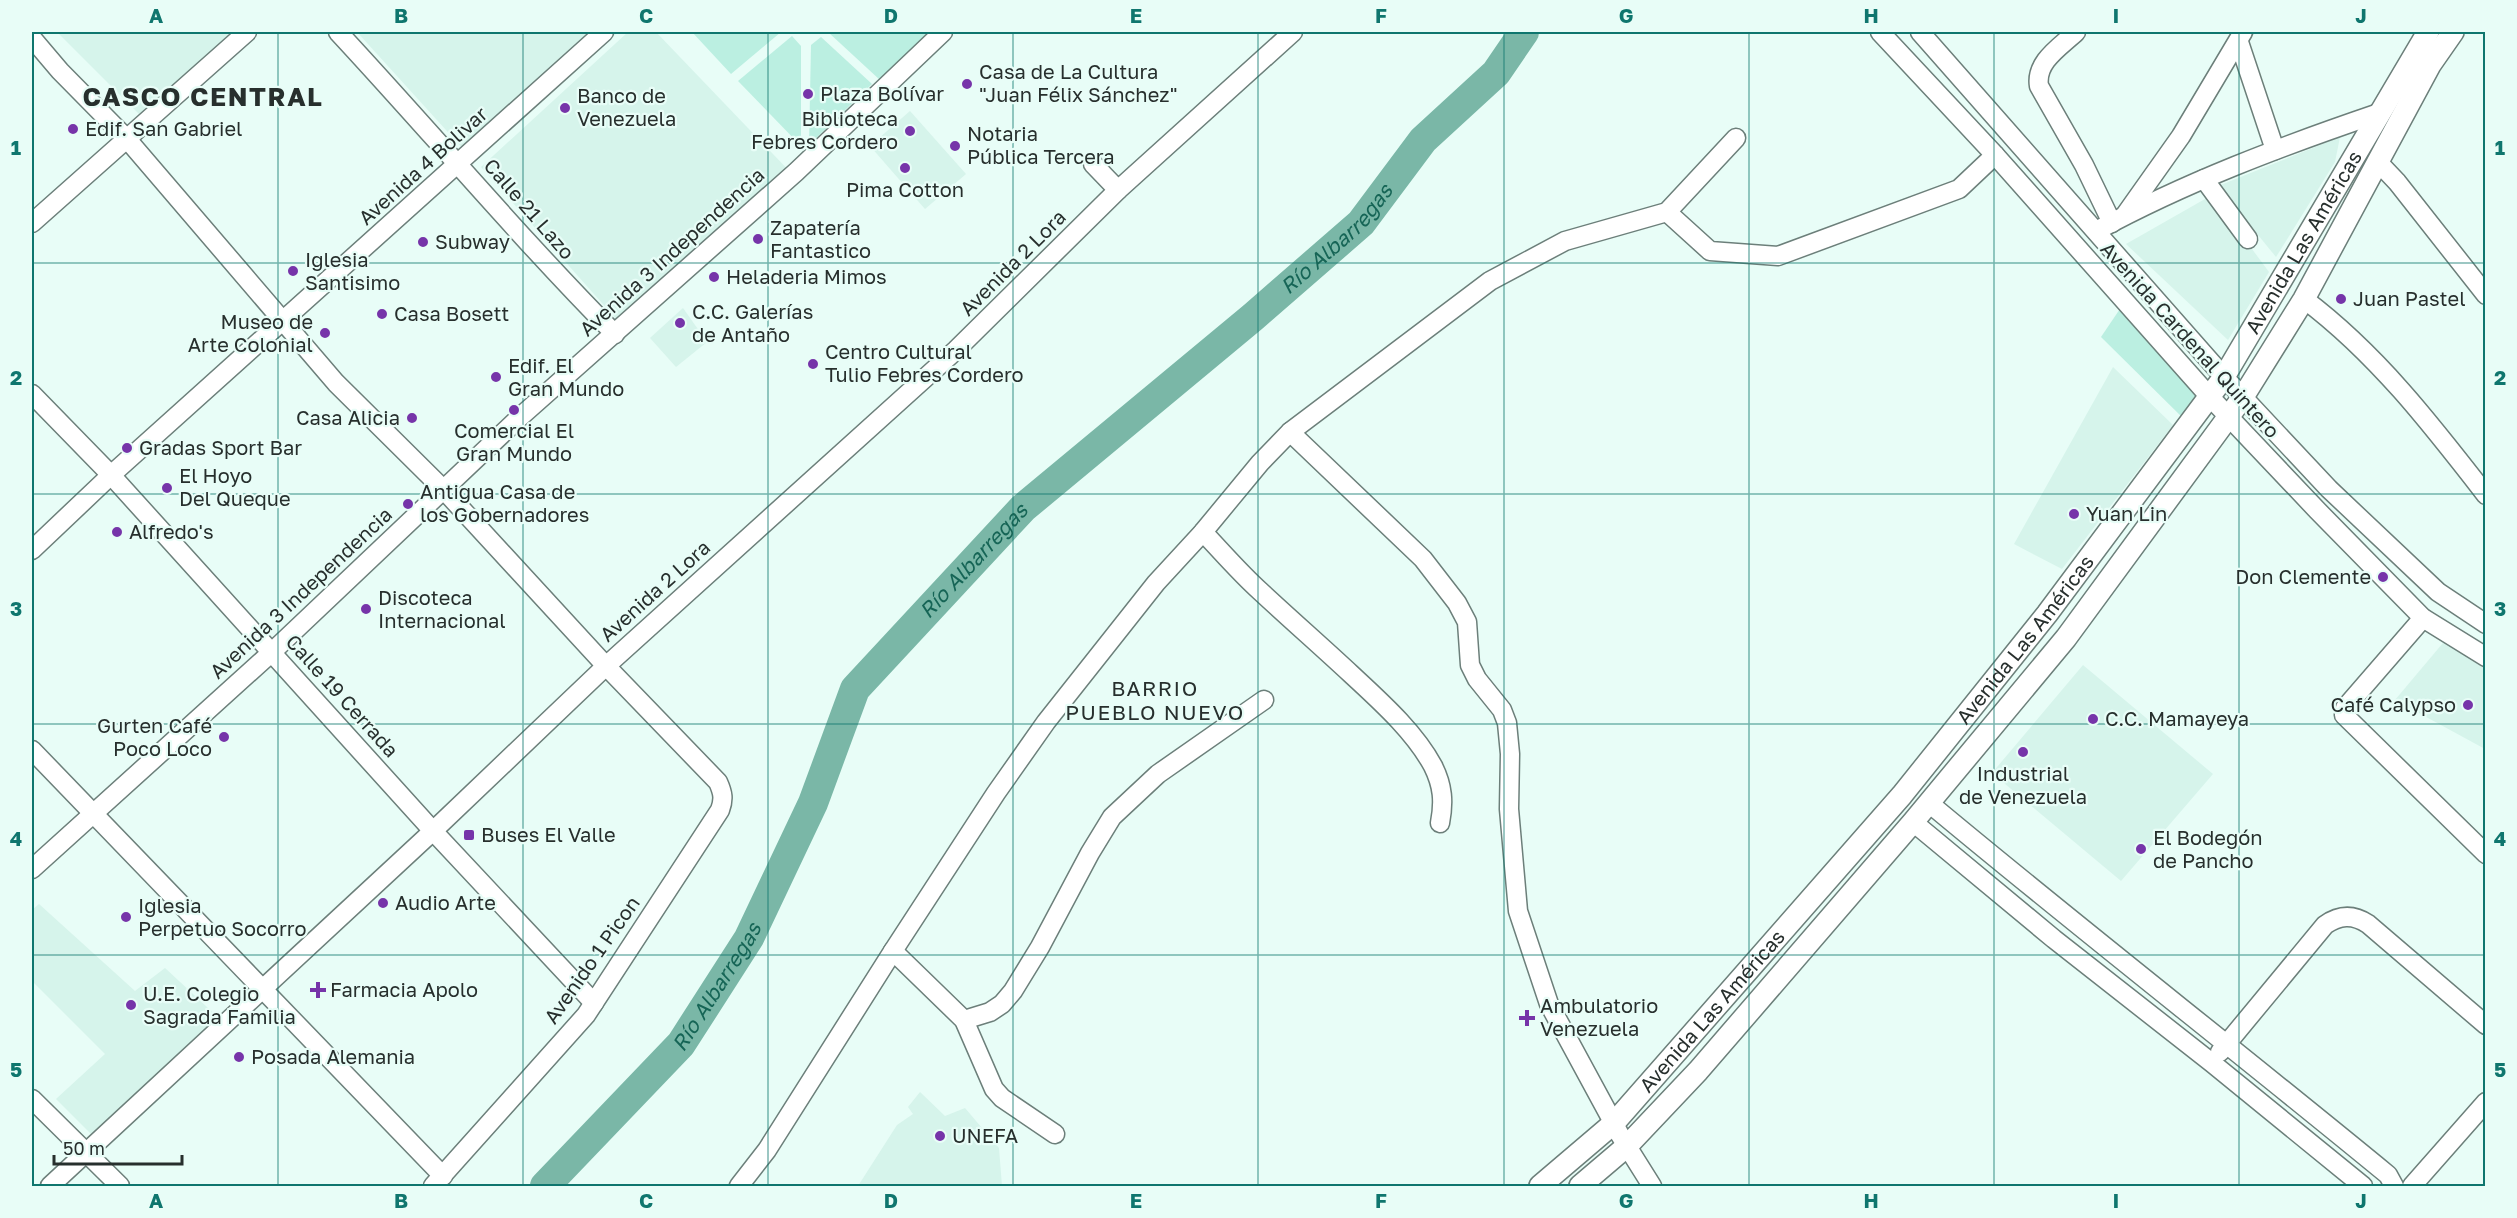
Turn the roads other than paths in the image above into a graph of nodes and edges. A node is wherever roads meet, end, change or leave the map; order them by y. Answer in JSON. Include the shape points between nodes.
{"nodes":[{"id":1,"x":247,"y":32,"type":"edge"},
{"id":2,"x":338,"y":32,"type":"edge"},
{"id":3,"x":604,"y":32,"type":"edge"},
{"id":4,"x":943,"y":32,"type":"edge"},
{"id":5,"x":1293,"y":32,"type":"edge"},
{"id":6,"x":1880,"y":32,"type":"edge"},
{"id":7,"x":1920,"y":32,"type":"edge"},
{"id":8,"x":2076,"y":32,"type":"edge"},
{"id":9,"x":2428,"y":32,"type":"edge"},
{"id":10,"x":2453,"y":32,"type":"edge"},
{"id":11,"x":2241,"y":37,"type":"edge"},
{"id":12,"x":32,"y":38,"type":"edge"},
{"id":13,"x":2379,"y":113,"type":"junction"},
{"id":14,"x":1737,"y":138,"type":"dead end"},
{"id":15,"x":127,"y":140,"type":"junction"},
{"id":16,"x":2275,"y":150,"type":"junction"},
{"id":17,"x":1995,"y":155,"type":"junction"},
{"id":18,"x":2378,"y":162,"type":"junction"},
{"id":19,"x":459,"y":164,"type":"junction"},
{"id":20,"x":1093,"y":164,"type":"dead end"},
{"id":21,"x":2204,"y":179,"type":"junction"},
{"id":22,"x":1118,"y":190,"type":"junction"},
{"id":23,"x":1667,"y":212,"type":"junction"},
{"id":24,"x":32,"y":223,"type":"edge"},
{"id":25,"x":2111,"y":224,"type":"junction"},
{"id":26,"x":2248,"y":239,"type":"dead end"},
{"id":27,"x":2486,"y":295,"type":"edge"},
{"id":28,"x":2304,"y":299,"type":"junction"},
{"id":29,"x":282,"y":322,"type":"junction"},
{"id":30,"x":615,"y":334,"type":"junction"},
{"id":31,"x":2224,"y":377,"type":"junction"},
{"id":32,"x":32,"y":394,"type":"edge"},
{"id":33,"x":2209,"y":396,"type":"junction"},
{"id":34,"x":2243,"y":397,"type":"junction"},
{"id":35,"x":2227,"y":416,"type":"junction"},
{"id":36,"x":1290,"y":432,"type":"junction"},
{"id":37,"x":111,"y":475,"type":"junction"},
{"id":38,"x":444,"y":490,"type":"junction"},
{"id":39,"x":2486,"y":495,"type":"edge"},
{"id":40,"x":1203,"y":532,"type":"junction"},
{"id":41,"x":32,"y":550,"type":"edge"},
{"id":42,"x":2424,"y":618,"type":"junction"},
{"id":43,"x":2486,"y":624,"type":"edge"},
{"id":44,"x":272,"y":651,"type":"junction"},
{"id":45,"x":2486,"y":657,"type":"edge"},
{"id":46,"x":606,"y":666,"type":"junction"},
{"id":47,"x":1264,"y":700,"type":"dead end"},
{"id":48,"x":32,"y":750,"type":"edge"},
{"id":49,"x":1929,"y":803,"type":"junction"},
{"id":50,"x":92,"y":813,"type":"junction"},
{"id":51,"x":1913,"y":822,"type":"junction"},
{"id":52,"x":1440,"y":823,"type":"dead end"},
{"id":53,"x":433,"y":831,"type":"junction"},
{"id":54,"x":2486,"y":854,"type":"edge"},
{"id":55,"x":32,"y":869,"type":"edge"},
{"id":56,"x":893,"y":951,"type":"junction"},
{"id":57,"x":261,"y":989,"type":"junction"},
{"id":58,"x":594,"y":1002,"type":"junction"},
{"id":59,"x":964,"y":1020,"type":"junction"},
{"id":60,"x":2486,"y":1025,"type":"edge"},
{"id":61,"x":2228,"y":1043,"type":"junction"},
{"id":62,"x":2212,"y":1063,"type":"junction"},
{"id":63,"x":32,"y":1099,"type":"edge"},
{"id":64,"x":2486,"y":1102,"type":"edge"},
{"id":65,"x":1614,"y":1123,"type":"junction"},
{"id":66,"x":1055,"y":1134,"type":"dead end"},
{"id":67,"x":1627,"y":1146,"type":"junction"},
{"id":68,"x":86,"y":1152,"type":"junction"},
{"id":69,"x":438,"y":1181,"type":"edge"},
{"id":70,"x":50,"y":1186,"type":"edge"},
{"id":71,"x":120,"y":1186,"type":"edge"},
{"id":72,"x":739,"y":1186,"type":"edge"},
{"id":73,"x":1540,"y":1186,"type":"edge"},
{"id":74,"x":1580,"y":1186,"type":"edge"},
{"id":75,"x":1652,"y":1186,"type":"edge"},
{"id":76,"x":2363,"y":1186,"type":"edge"},
{"id":77,"x":2394,"y":1186,"type":"edge"},
{"id":78,"x":2412,"y":1186,"type":"edge"}],
"edges":[{"from":1,"to":15,"type":"street"},
{"from":2,"to":19,"type":"street","name":"Calle 21 Lazo"},
{"from":3,"to":19,"type":"street","name":"Avenida 4 Bolivar"},
{"from":4,"to":30,"type":"street","name":"Avenida 3 Independencia","via":[[796,172]]},
{"from":5,"to":22,"type":"street","name":"Avenida 2 Lora"},
{"from":6,"to":17,"type":"street","name":"Avenida Cardenal Quintero"},
{"from":7,"to":25,"type":"street","name":"Avenida Cardenal Quintero","via":[[1969,86]]},
{"from":8,"to":25,"type":"street","via":[[2047,59],[2038,78]]},
{"from":9,"to":13,"type":"street","name":"Avenida Las Américas"},
{"from":10,"to":18,"type":"street","name":"Avenida Las Américas","via":[[2430,65]]},
{"from":11,"to":16,"type":"street"},
{"from":11,"to":25,"type":"street","via":[[2181,136]]},
{"from":12,"to":15,"type":"street"},
{"from":13,"to":16,"type":"street"},
{"from":13,"to":31,"type":"street","name":"Avenida Las Américas"},
{"from":14,"to":23,"type":"street"},
{"from":15,"to":24,"type":"street"},
{"from":15,"to":29,"type":"street"},
{"from":16,"to":21,"type":"street"},
{"from":17,"to":23,"type":"street","via":[[1959,189],[1778,256],[1710,251]]},
{"from":17,"to":33,"type":"street","name":"Avenida Cardenal Quintero"},
{"from":18,"to":27,"type":"street"},
{"from":18,"to":28,"type":"street","name":"Avenida Las Américas"},
{"from":19,"to":29,"type":"street","name":"Avenida 4 Bolivar"},
{"from":19,"to":30,"type":"street","name":"Calle 21 Lazo","via":[[542,259]]},
{"from":20,"to":22,"type":"street"},
{"from":21,"to":25,"type":"street"},
{"from":21,"to":26,"type":"street"},
{"from":22,"to":46,"type":"street","name":"Avenida 2 Lora","via":[[956,350]]},
{"from":23,"to":36,"type":"street","via":[[1565,241],[1490,281]]},
{"from":25,"to":31,"type":"street","name":"Avenida Cardenal Quintero"},
{"from":28,"to":34,"type":"street","name":"Avenida Las Américas"},
{"from":28,"to":39,"type":"street","via":[[2327,316],[2404,391]]},
{"from":29,"to":37,"type":"street","name":"Avenida 4 Bolivar"},
{"from":29,"to":38,"type":"street","via":[[336,383]]},
{"from":30,"to":38,"type":"street","name":"Avenida 3 Independencia"},
{"from":31,"to":33,"type":"street","name":"Avenida Las Américas"},
{"from":31,"to":34,"type":"street","name":"Avenida Cardenal Quintero"},
{"from":32,"to":37,"type":"street","name":"Calle 19 Cerrada"},
{"from":33,"to":35,"type":"street","name":"Avenida Cardenal Quintero"},
{"from":33,"to":65,"type":"street","name":"Avenida Las Américas","via":[[2047,614],[1902,795]]},
{"from":34,"to":35,"type":"street","name":"Avenida Las Américas"},
{"from":34,"to":43,"type":"street","name":"Avenida Cardenal Quintero","via":[[2330,489],[2438,592]]},
{"from":35,"to":42,"type":"street","name":"Avenida Cardenal Quintero"},
{"from":35,"to":49,"type":"street","name":"Avenida Las Américas","via":[[2066,638]]},
{"from":36,"to":40,"type":"street"},
{"from":36,"to":65,"type":"street","via":[[1423,559],[1467,622],[1470,665],[1507,723],[1509,809],[1518,911],[1550,1004]]},
{"from":37,"to":41,"type":"street","name":"Avenida 4 Bolivar"},
{"from":37,"to":44,"type":"street","name":"Calle 19 Cerrada"},
{"from":38,"to":44,"type":"street","name":"Avenida 3 Independencia"},
{"from":38,"to":46,"type":"street"},
{"from":40,"to":52,"type":"street","via":[[1258,590],[1384,705],[1418,745],[1443,790]]},
{"from":40,"to":56,"type":"street","via":[[1156,583],[1046,722]]},
{"from":42,"to":45,"type":"street","name":"Avenida Cardenal Quintero"},
{"from":42,"to":54,"type":"street","via":[[2345,708],[2344,715]]},
{"from":44,"to":50,"type":"street","name":"Avenida 3 Independencia"},
{"from":44,"to":53,"type":"street","name":"Calle 19 Cerrada"},
{"from":46,"to":53,"type":"street","name":"Avenida 2 Lora"},
{"from":46,"to":58,"type":"street","name":"Avenido 1 Picon","via":[[718,782],[724,800]]},
{"from":47,"to":59,"type":"street","via":[[1158,774],[1112,817],[1013,991],[990,1012]]},
{"from":48,"to":50,"type":"street"},
{"from":49,"to":51,"type":"street","name":"Avenida Las Américas"},
{"from":49,"to":61,"type":"street"},
{"from":50,"to":55,"type":"street","name":"Avenida 3 Independencia"},
{"from":50,"to":57,"type":"street"},
{"from":51,"to":62,"type":"street"},
{"from":51,"to":67,"type":"street","name":"Avenida Las Américas","via":[[1698,1071]]},
{"from":53,"to":57,"type":"street","name":"Avenida 2 Lora"},
{"from":53,"to":58,"type":"street","name":"Calle 19 Cerrada"},
{"from":56,"to":59,"type":"street"},
{"from":56,"to":72,"type":"street","via":[[767,1150]]},
{"from":57,"to":68,"type":"street","name":"Avenida 2 Lora"},
{"from":57,"to":69,"type":"street"},
{"from":58,"to":69,"type":"street","name":"Avenido 1 Picon"},
{"from":59,"to":66,"type":"street","via":[[994,1089]]},
{"from":60,"to":61,"type":"street","via":[[2368,924],[2351,916],[2325,925]]},
{"from":61,"to":62,"type":"street"},
{"from":61,"to":77,"type":"street","via":[[2388,1175]]},
{"from":62,"to":76,"type":"street"},
{"from":63,"to":68,"type":"street"},
{"from":64,"to":78,"type":"street"},
{"from":65,"to":67,"type":"street"},
{"from":65,"to":73,"type":"street","name":"Avenida Las Américas"},
{"from":67,"to":74,"type":"street","name":"Avenida Las Américas"},
{"from":67,"to":75,"type":"street"},
{"from":68,"to":70,"type":"street","name":"Avenida 2 Lora"},
{"from":68,"to":71,"type":"street"}]}
